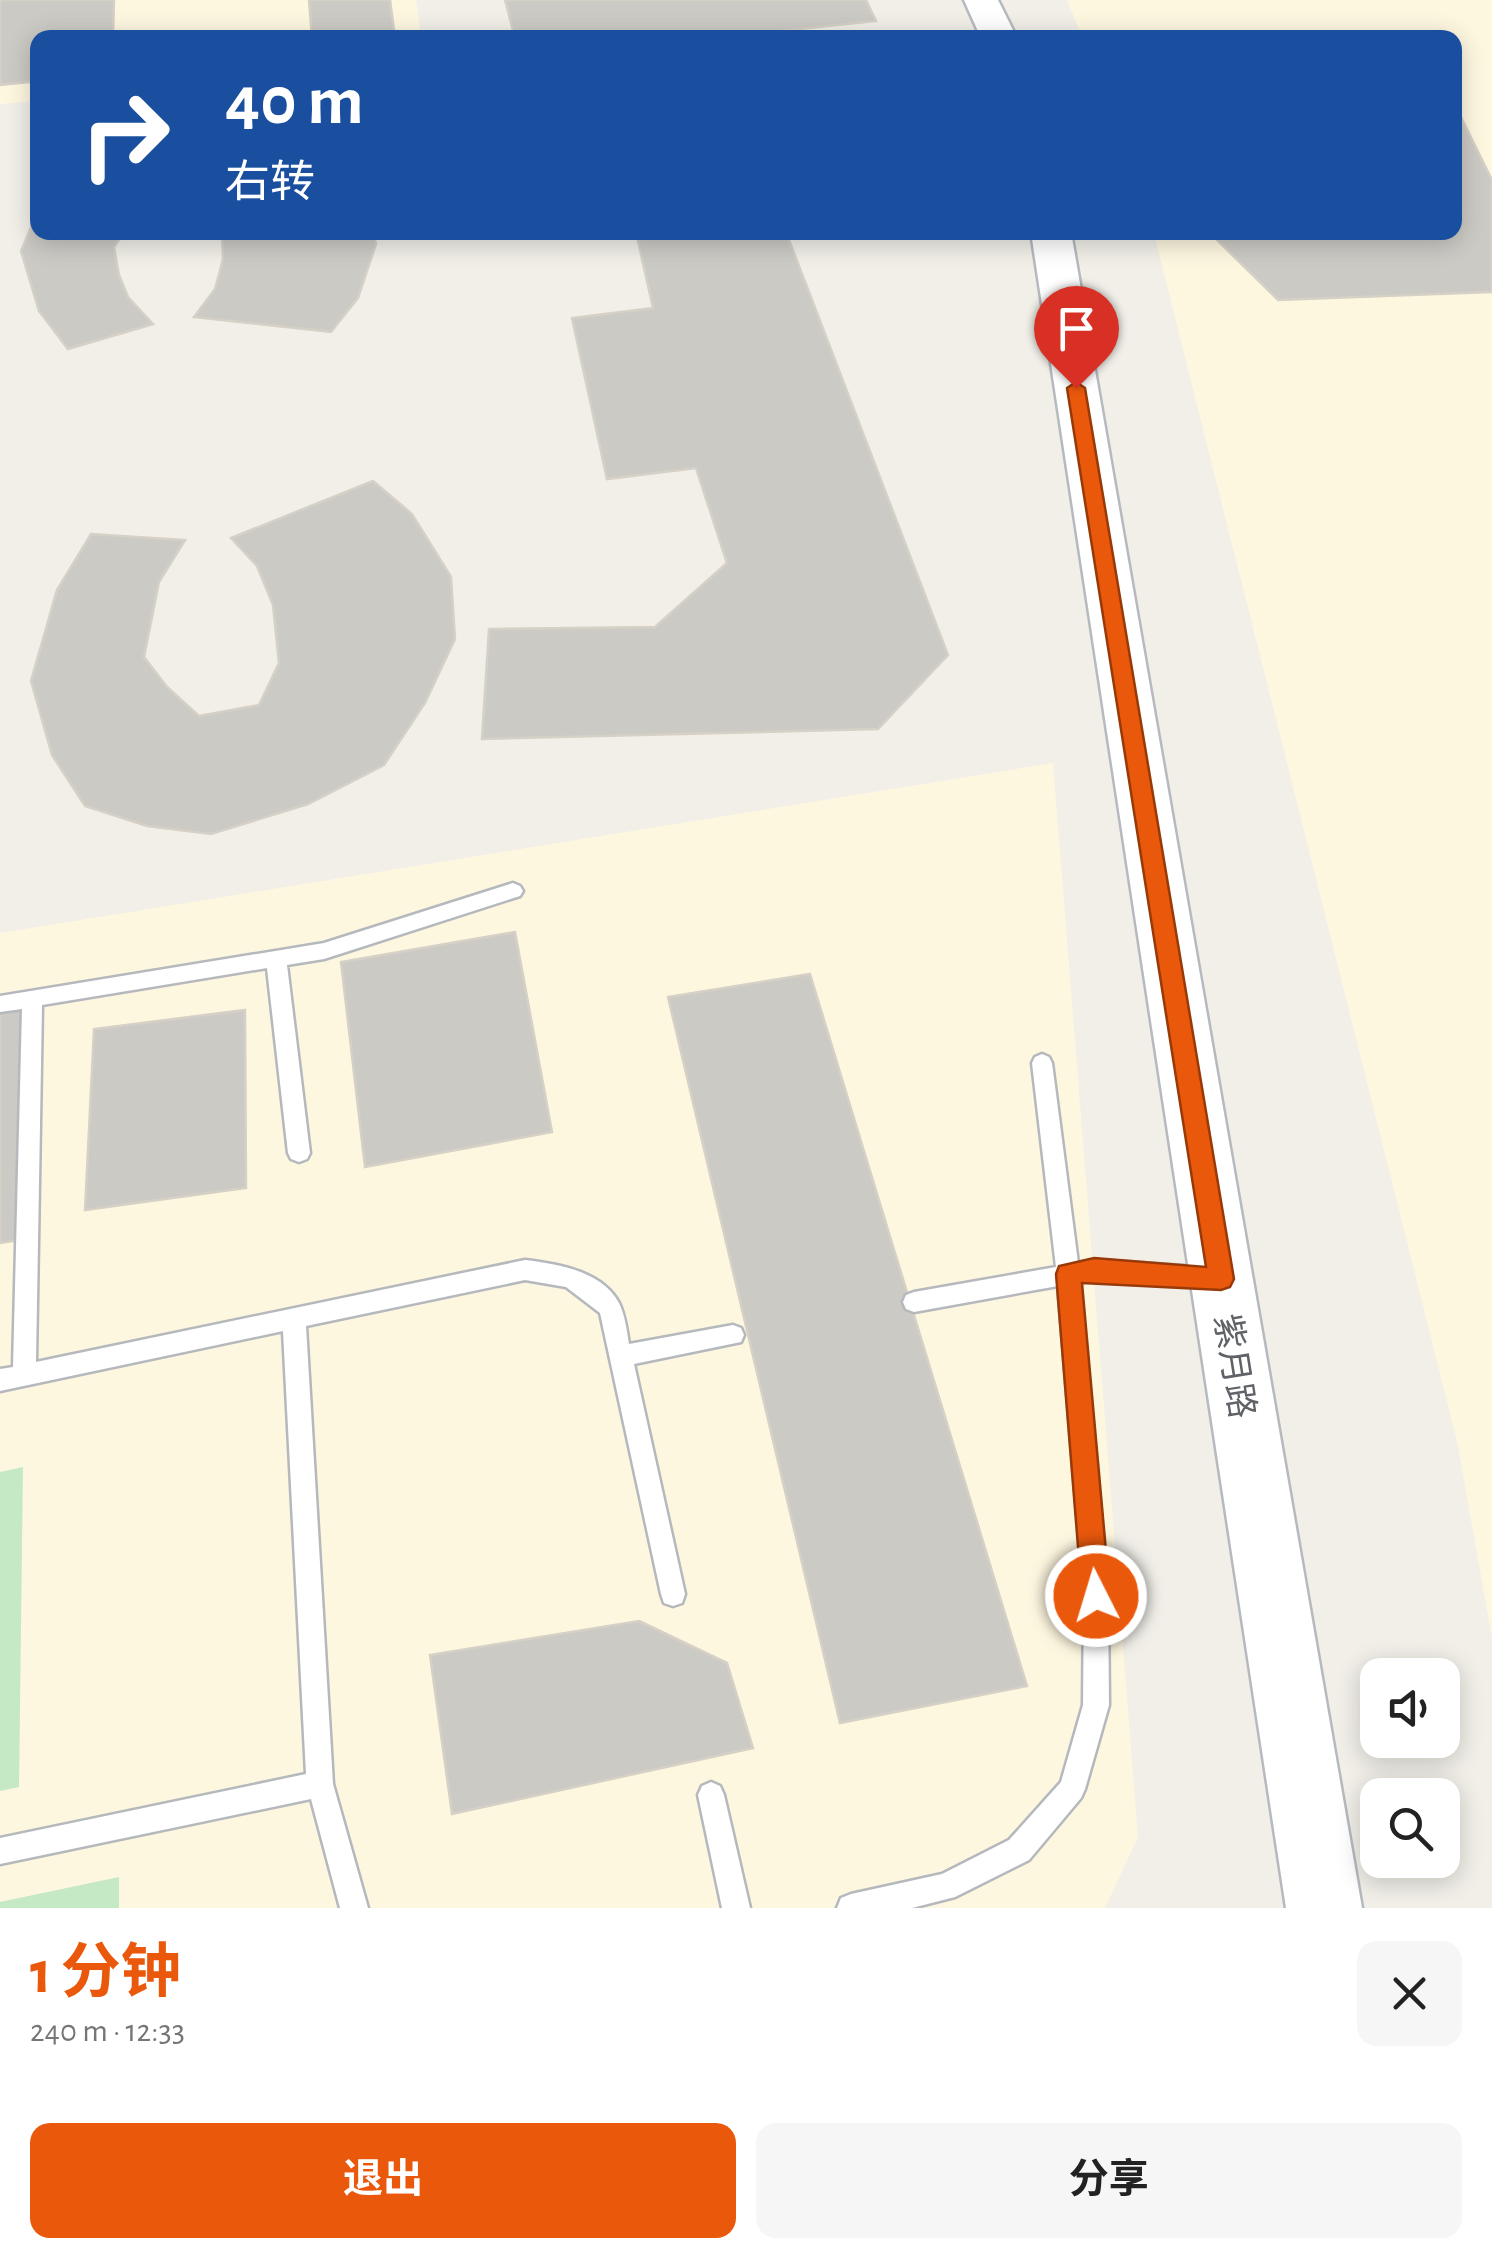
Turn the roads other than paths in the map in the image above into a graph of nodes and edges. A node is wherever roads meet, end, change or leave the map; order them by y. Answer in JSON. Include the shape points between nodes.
{"nodes":[{"id":1,"x":980,"y":0,"type":"edge"},
{"id":2,"x":994,"y":30,"type":"edge"},
{"id":3,"x":1051,"y":240,"type":"edge"},
{"id":4,"x":513,"y":891,"type":"dead end"},
{"id":5,"x":276,"y":961,"type":"junction"},
{"id":6,"x":32,"y":998,"type":"junction"},
{"id":7,"x":0,"y":1004,"type":"edge"},
{"id":8,"x":1042,"y":1062,"type":"dead end"},
{"id":9,"x":299,"y":1153,"type":"dead end"},
{"id":10,"x":1068,"y":1274,"type":"junction"},
{"id":11,"x":1221,"y":1279,"type":"junction"},
{"id":12,"x":914,"y":1302,"type":"dead end"},
{"id":13,"x":294,"y":1318,"type":"junction"},
{"id":14,"x":732,"y":1335,"type":"dead end"},
{"id":15,"x":618,"y":1356,"type":"junction"},
{"id":16,"x":12,"y":1377,"type":"edge"},
{"id":17,"x":673,"y":1594,"type":"dead end"},
{"id":18,"x":320,"y":1784,"type":"junction"},
{"id":19,"x":711,"y":1795,"type":"dead end"},
{"id":20,"x":0,"y":1851,"type":"edge"},
{"id":21,"x":354,"y":1908,"type":"edge"},
{"id":22,"x":736,"y":1908,"type":"edge"},
{"id":23,"x":851,"y":1908,"type":"edge"},
{"id":24,"x":1324,"y":1908,"type":"edge"}],
"edges":[{"from":1,"to":2,"type":"street"},
{"from":3,"to":11,"type":"street","name":"紫月路"},
{"from":4,"to":5,"type":"lane"},
{"from":5,"to":6,"type":"lane"},
{"from":5,"to":9,"type":"lane"},
{"from":6,"to":7,"type":"lane"},
{"from":6,"to":16,"type":"lane"},
{"from":8,"to":10,"type":"lane"},
{"from":10,"to":11,"type":"lane"},
{"from":10,"to":12,"type":"lane"},
{"from":10,"to":23,"type":"lane","via":[[1096,1596],[1096,1704],[1072,1789],[1020,1850],[945,1888]]},
{"from":11,"to":24,"type":"street","name":"紫月路"},
{"from":13,"to":15,"type":"lane","via":[[526,1270],[565,1274],[592,1287],[610,1308]]},
{"from":13,"to":16,"type":"lane"},
{"from":13,"to":18,"type":"lane"},
{"from":14,"to":15,"type":"lane"},
{"from":15,"to":17,"type":"lane"},
{"from":18,"to":20,"type":"lane"},
{"from":18,"to":21,"type":"lane"},
{"from":19,"to":22,"type":"lane"}]}
